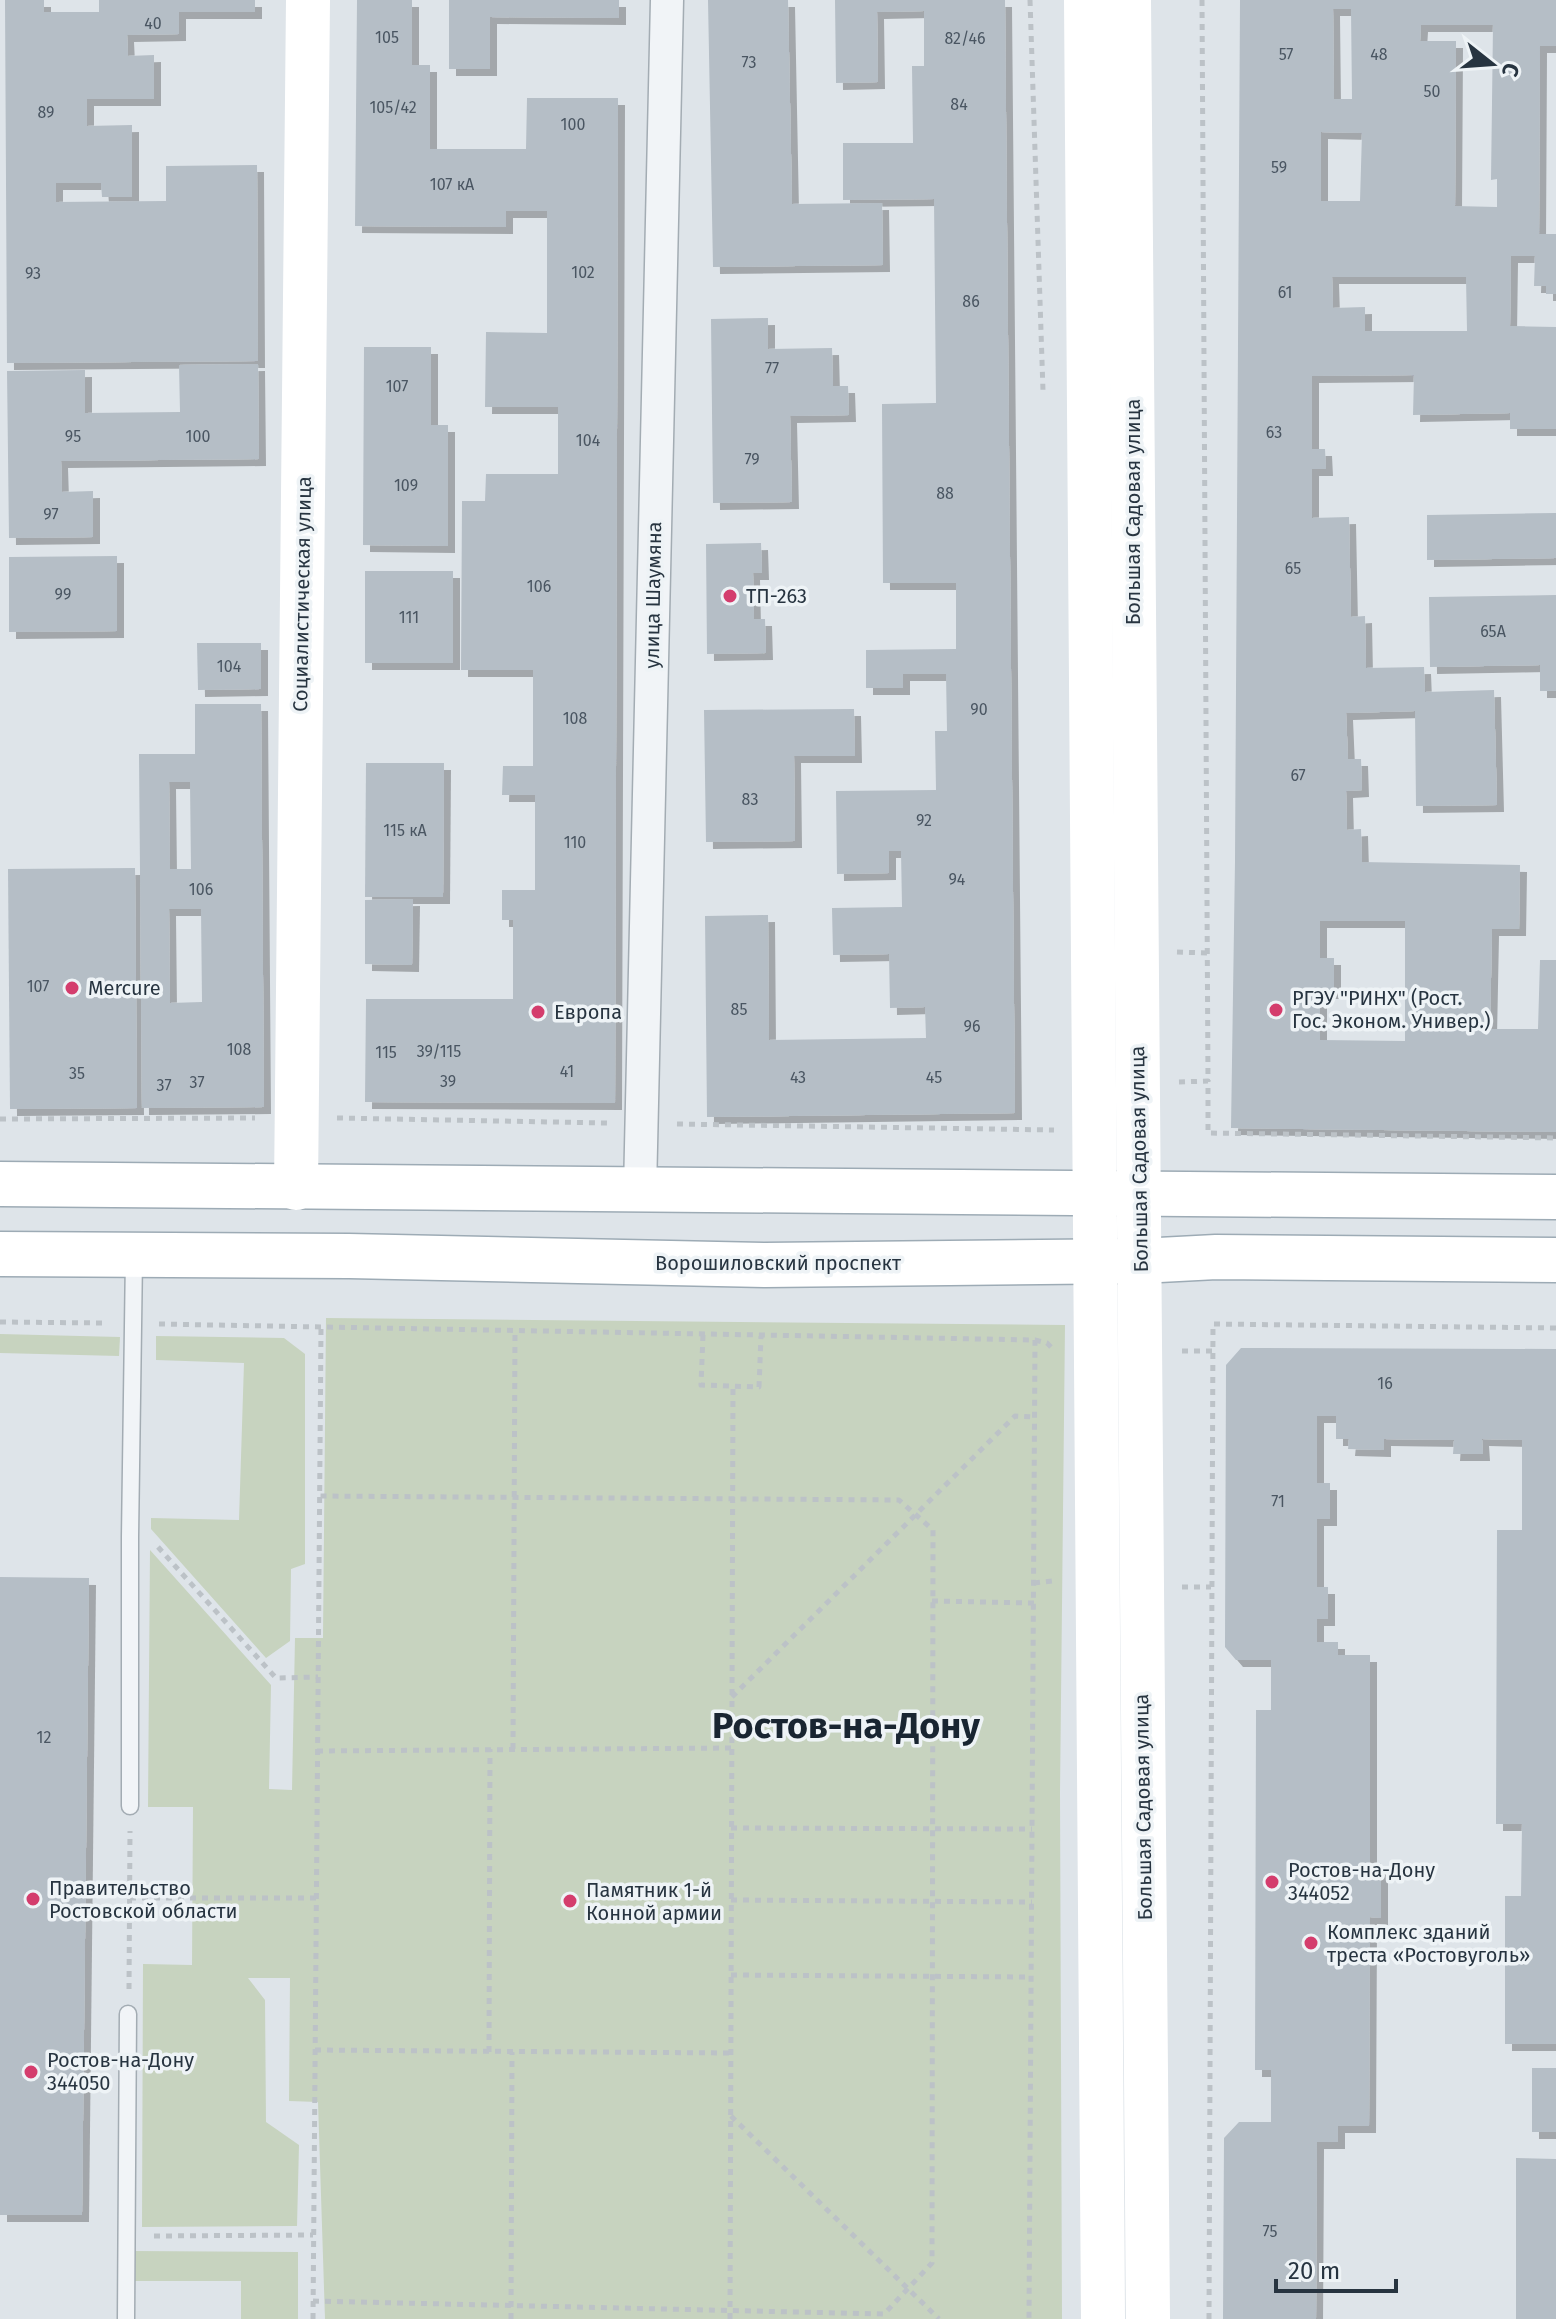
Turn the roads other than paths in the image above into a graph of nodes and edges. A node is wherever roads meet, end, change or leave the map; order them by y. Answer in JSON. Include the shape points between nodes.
{"nodes":[{"id":1,"x":308,"y":0,"type":"edge"},
{"id":2,"x":667,"y":0,"type":"edge"},
{"id":3,"x":1086,"y":0,"type":"edge"},
{"id":4,"x":1129,"y":0,"type":"edge"},
{"id":5,"x":0,"y":1184,"type":"edge"},
{"id":6,"x":296,"y":1188,"type":"junction"},
{"id":7,"x":640,"y":1191,"type":"junction"},
{"id":8,"x":1096,"y":1192,"type":"junction"},
{"id":9,"x":1140,"y":1193,"type":"junction"},
{"id":10,"x":1556,"y":1197,"type":"edge"},
{"id":11,"x":0,"y":1254,"type":"edge"},
{"id":12,"x":134,"y":1255,"type":"junction"},
{"id":13,"x":1556,"y":1260,"type":"edge"},
{"id":14,"x":1140,"y":1261,"type":"junction"},
{"id":15,"x":1097,"y":1262,"type":"junction"},
{"id":16,"x":130,"y":1806,"type":"road end"},
{"id":17,"x":128,"y":2014,"type":"road end"},
{"id":18,"x":126,"y":2319,"type":"edge"},
{"id":19,"x":1103,"y":2319,"type":"edge"},
{"id":20,"x":1148,"y":2319,"type":"edge"}],
"edges":[{"from":1,"to":6,"type":"main road","name":"Социалистическая улица"},
{"from":2,"to":7,"type":"street","name":"улица Шаумяна"},
{"from":3,"to":8,"type":"main road","name":"Большая Садовая улица"},
{"from":4,"to":9,"type":"main road","name":"Большая Садовая улица"},
{"from":5,"to":6,"type":"main road"},
{"from":6,"to":7,"type":"main road"},
{"from":7,"to":8,"type":"main road"},
{"from":8,"to":9,"type":"main road"},
{"from":8,"to":15,"type":"main road","name":"Большая Садовая улица"},
{"from":9,"to":10,"type":"main road"},
{"from":9,"to":14,"type":"main road","name":"Большая Садовая улица"},
{"from":11,"to":12,"type":"main road","name":"Ворошиловский проспект"},
{"from":12,"to":15,"type":"main road","name":"Ворошиловский проспект","via":[[765,1265]]},
{"from":12,"to":16,"type":"lane"},
{"from":13,"to":14,"type":"main road","name":"Ворошиловский проспект"},
{"from":14,"to":15,"type":"main road","name":"Ворошиловский проспект"},
{"from":14,"to":20,"type":"main road","name":"Большая Садовая улица"},
{"from":15,"to":19,"type":"main road","name":"Большая Садовая улица"},
{"from":17,"to":18,"type":"lane"}]}
